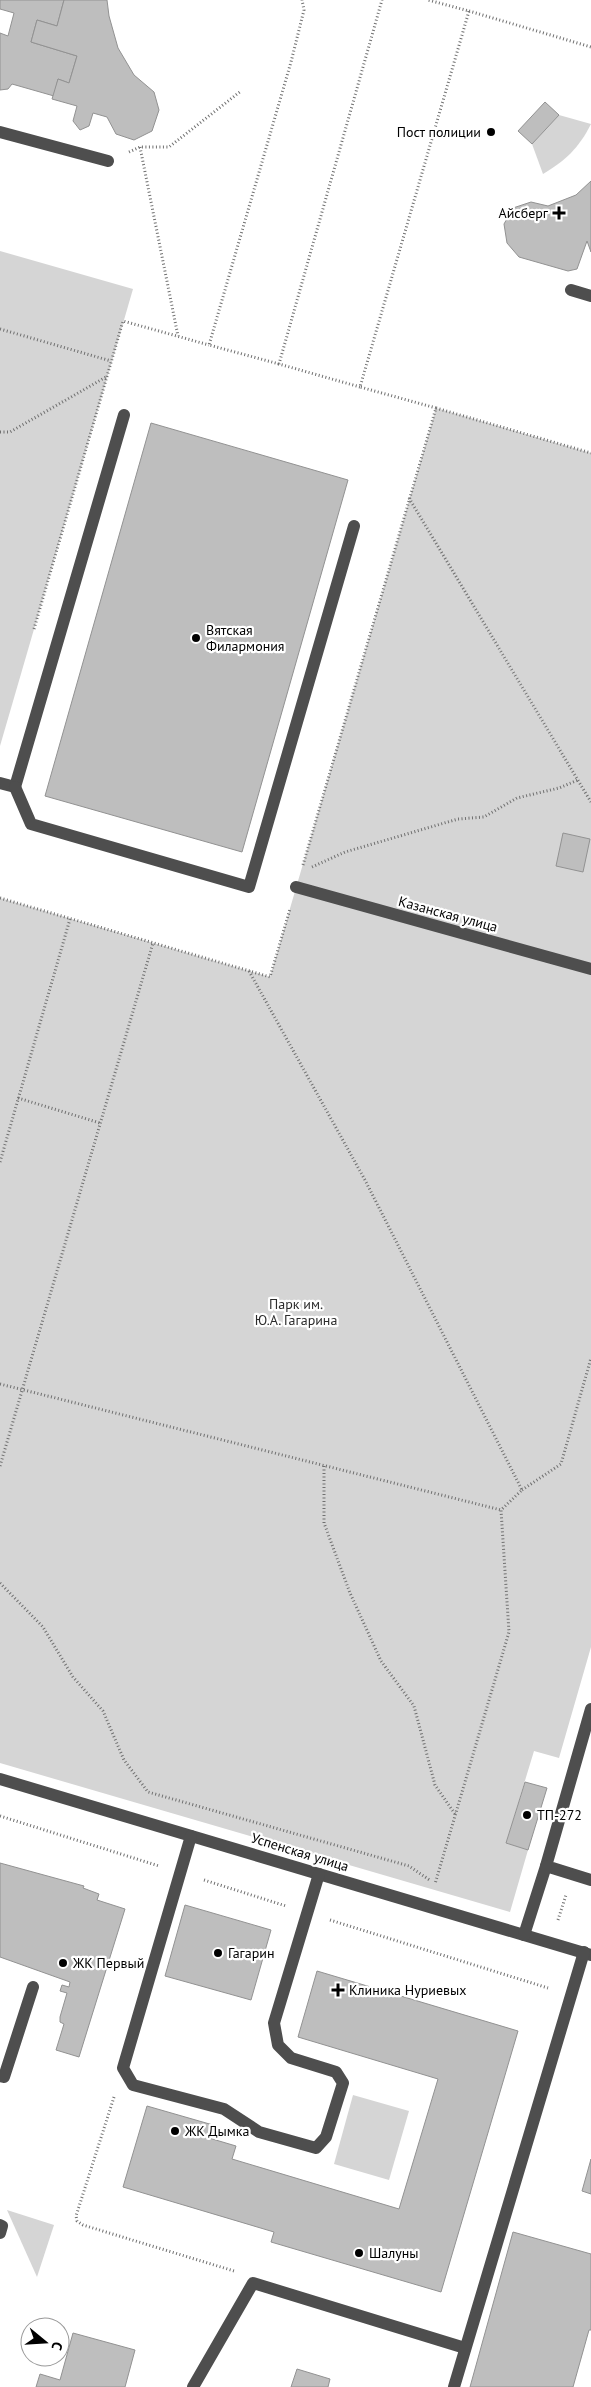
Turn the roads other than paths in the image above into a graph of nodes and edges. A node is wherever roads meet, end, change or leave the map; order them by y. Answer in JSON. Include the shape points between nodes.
{"nodes":[{"id":1,"x":0,"y":132,"type":"edge"},
{"id":2,"x":108,"y":161,"type":"dead end"},
{"id":3,"x":571,"y":290,"type":"dead end"},
{"id":4,"x":591,"y":296,"type":"edge"},
{"id":5,"x":124,"y":415,"type":"dead end"},
{"id":6,"x":354,"y":526,"type":"dead end"},
{"id":7,"x":0,"y":783,"type":"edge"},
{"id":8,"x":15,"y":787,"type":"junction"},
{"id":9,"x":296,"y":887,"type":"dead end"},
{"id":10,"x":591,"y":969,"type":"edge"},
{"id":11,"x":591,"y":1709,"type":"edge"},
{"id":12,"x":0,"y":1779,"type":"edge"},
{"id":13,"x":191,"y":1836,"type":"junction"},
{"id":14,"x":546,"y":1866,"type":"junction"},
{"id":15,"x":319,"y":1874,"type":"junction"},
{"id":16,"x":591,"y":1880,"type":"edge"},
{"id":17,"x":524,"y":1935,"type":"junction"},
{"id":18,"x":587,"y":1954,"type":"edge"},
{"id":19,"x":33,"y":1987,"type":"dead end"},
{"id":20,"x":0,"y":2076,"type":"edge"},
{"id":21,"x":0,"y":2225,"type":"edge"},
{"id":22,"x":0,"y":2233,"type":"edge"},
{"id":23,"x":465,"y":2348,"type":"junction"},
{"id":24,"x":192,"y":2387,"type":"edge"},
{"id":25,"x":454,"y":2387,"type":"edge"}],
"edges":[{"from":1,"to":2,"type":"street"},
{"from":3,"to":4,"type":"street"},
{"from":5,"to":8,"type":"street"},
{"from":6,"to":8,"type":"street","via":[[249,887],[31,824]]},
{"from":7,"to":8,"type":"street"},
{"from":9,"to":10,"type":"street","name":"Казанская улица"},
{"from":11,"to":14,"type":"street"},
{"from":12,"to":13,"type":"street","name":"Успенская улица"},
{"from":13,"to":15,"type":"street","name":"Успенская улица"},
{"from":13,"to":15,"type":"street","via":[[123,2068],[133,2085],[224,2109],[259,2132],[316,2148],[326,2137],[343,2083],[336,2072],[291,2058],[278,2045],[274,2023]]},
{"from":14,"to":16,"type":"street"},
{"from":14,"to":17,"type":"street"},
{"from":15,"to":17,"type":"street","name":"Успенская улица"},
{"from":17,"to":18,"type":"street","name":"Успенская улица"},
{"from":18,"to":23,"type":"street"},
{"from":19,"to":20,"type":"street","via":[[4,2077]]},
{"from":21,"to":22,"type":"street"},
{"from":23,"to":24,"type":"street","via":[[254,2283]]},
{"from":23,"to":25,"type":"street"}]}
